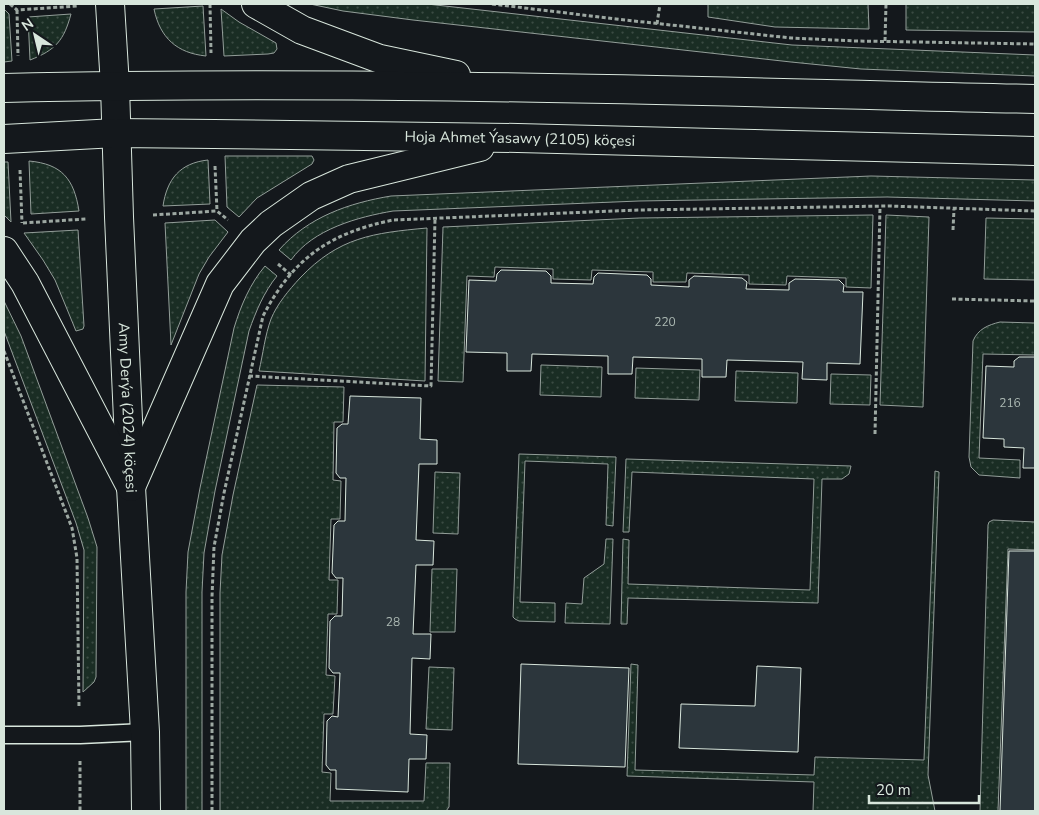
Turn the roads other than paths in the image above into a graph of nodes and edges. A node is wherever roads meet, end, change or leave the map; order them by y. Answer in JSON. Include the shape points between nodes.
{"nodes":[{"id":1,"x":110,"y":4,"type":"edge"},
{"id":2,"x":256,"y":4,"type":"edge"},
{"id":3,"x":116,"y":86,"type":"junction"},
{"id":4,"x":509,"y":87,"type":"junction"},
{"id":5,"x":4,"y":88,"type":"edge"},
{"id":6,"x":1035,"y":99,"type":"edge"},
{"id":7,"x":116,"y":133,"type":"junction"},
{"id":8,"x":518,"y":138,"type":"junction"},
{"id":9,"x":4,"y":139,"type":"edge"},
{"id":10,"x":1035,"y":151,"type":"edge"},
{"id":11,"x":4,"y":251,"type":"edge"},
{"id":12,"x":131,"y":488,"type":"junction"},
{"id":13,"x":145,"y":732,"type":"junction"},
{"id":14,"x":4,"y":735,"type":"edge"},
{"id":15,"x":146,"y":811,"type":"edge"}],
"edges":[{"from":1,"to":3,"type":"main road","name":"Amy Derýa (2024) köçesi"},
{"from":2,"to":4,"type":"main road","via":[[302,30],[380,59]]},
{"from":3,"to":4,"type":"main road"},
{"from":3,"to":5,"type":"main road"},
{"from":3,"to":7,"type":"main road","name":"Amy Derýa (2024) köçesi"},
{"from":4,"to":6,"type":"main road"},
{"from":7,"to":8,"type":"main road","name":"Hoja Ahmet Ýasawy (2105) köçesi"},
{"from":7,"to":9,"type":"main road","name":"Hoja Ahmet Ýasawy (2105) köçesi"},
{"from":7,"to":12,"type":"main road","name":"Amy Derýa (2024) köçesi"},
{"from":8,"to":10,"type":"main road","name":"Hoja Ahmet Ýasawy (2105) köçesi"},
{"from":8,"to":12,"type":"main road","via":[[349,180],[311,196],[271,224],[253,241],[220,284]]},
{"from":11,"to":12,"type":"main road","via":[[25,283]]},
{"from":12,"to":13,"type":"main road","name":"Amy Derýa (2024) köçesi"},
{"from":13,"to":14,"type":"lane"},
{"from":13,"to":15,"type":"main road","name":"Amy Derýa (2024) köçesi"}]}
